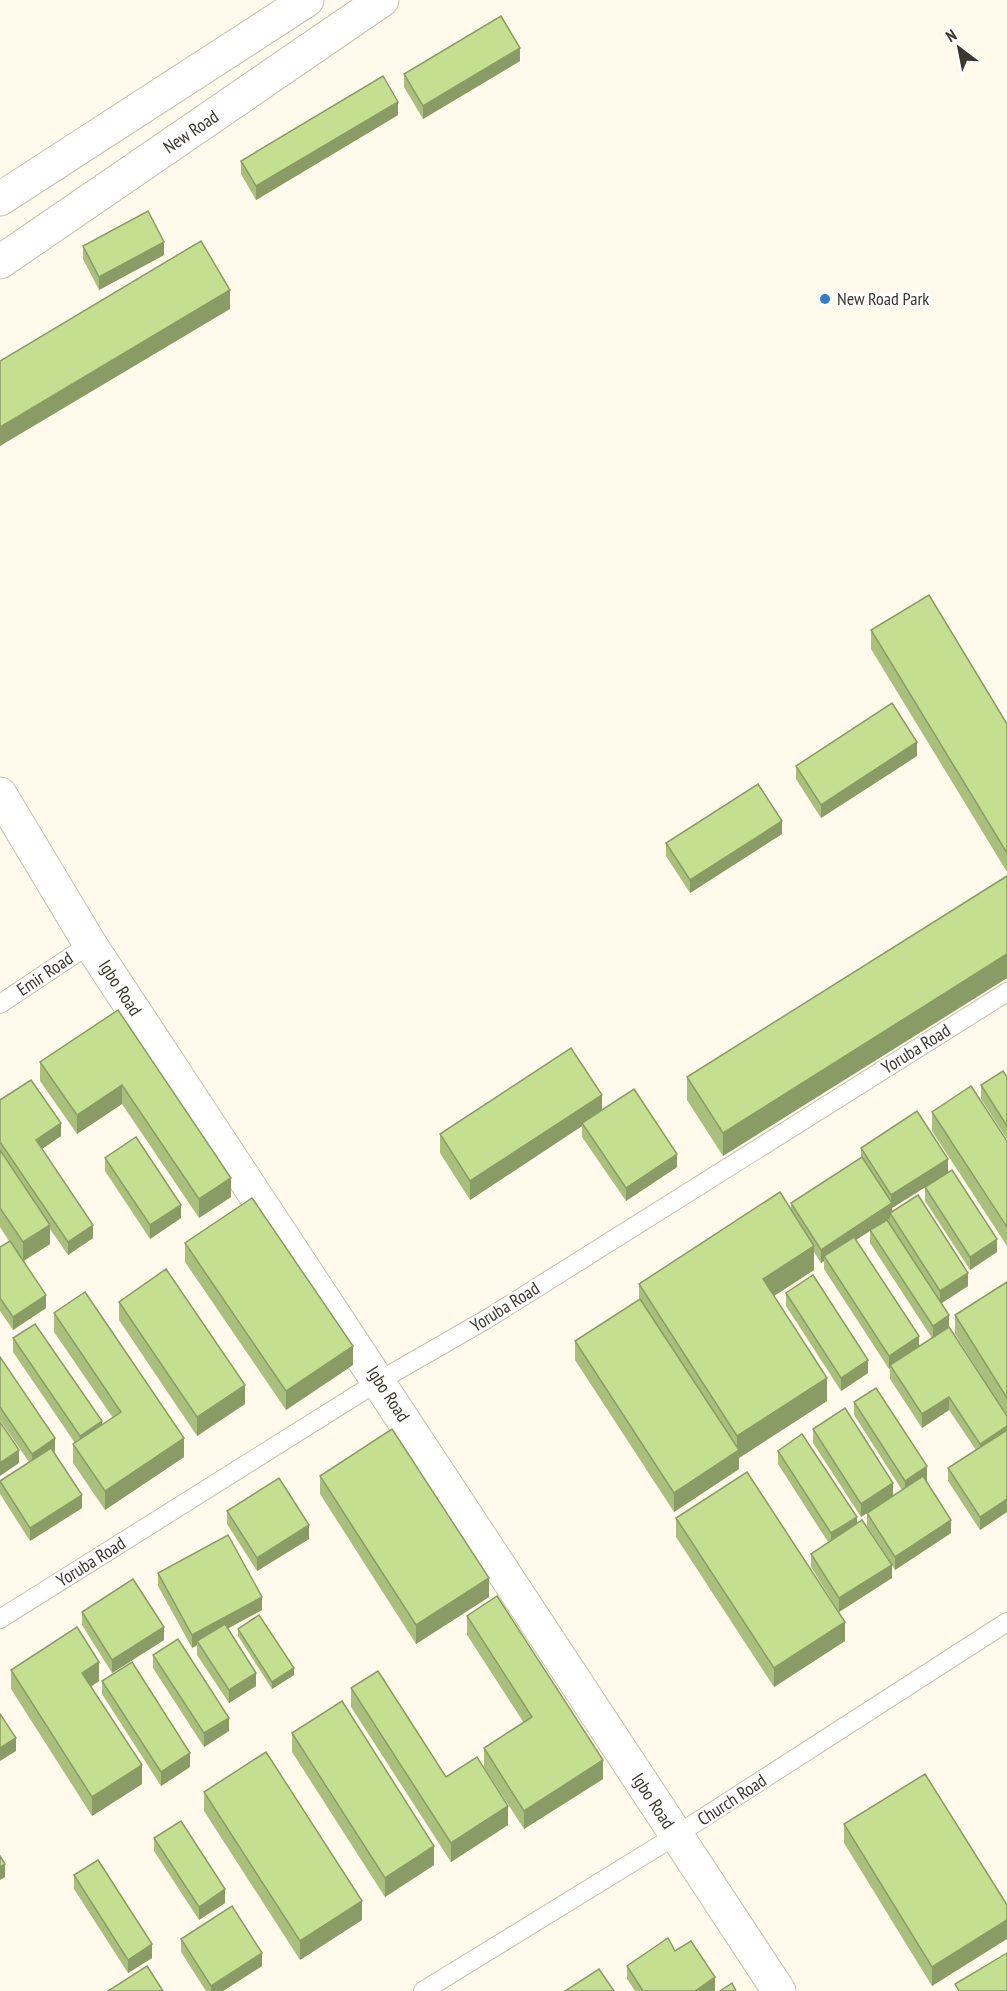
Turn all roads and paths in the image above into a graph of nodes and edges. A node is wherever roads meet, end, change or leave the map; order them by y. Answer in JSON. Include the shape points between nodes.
{"nodes":[{"id":1,"x":307,"y":0,"type":"edge"},
{"id":2,"x":382,"y":0,"type":"edge"},
{"id":3,"x":0,"y":199,"type":"edge"},
{"id":4,"x":0,"y":262,"type":"edge"},
{"id":5,"x":0,"y":794,"type":"edge"},
{"id":6,"x":90,"y":944,"type":"junction"},
{"id":7,"x":1007,"y":992,"type":"edge"},
{"id":8,"x":0,"y":1004,"type":"edge"},
{"id":9,"x":380,"y":1381,"type":"junction"},
{"id":10,"x":0,"y":1619,"type":"edge"},
{"id":11,"x":1007,"y":1622,"type":"edge"},
{"id":12,"x":675,"y":1836,"type":"junction"},
{"id":13,"x":423,"y":1991,"type":"edge"},
{"id":14,"x":779,"y":1991,"type":"edge"}],
"edges":[{"from":1,"to":3,"type":"street"},
{"from":2,"to":4,"type":"street","name":"New Road"},
{"from":5,"to":6,"type":"street","name":"Igbo Road"},
{"from":6,"to":8,"type":"lane","name":"Emir Road"},
{"from":6,"to":9,"type":"street","name":"Igbo Road"},
{"from":7,"to":9,"type":"lane","name":"Yoruba Road","via":[[487,1319]]},
{"from":9,"to":10,"type":"lane","name":"Yoruba Road"},
{"from":9,"to":12,"type":"street","name":"Igbo Road"},
{"from":11,"to":12,"type":"lane","name":"Church Road"},
{"from":12,"to":13,"type":"lane","name":"Church Road"},
{"from":12,"to":14,"type":"street","name":"Igbo Road"}]}
